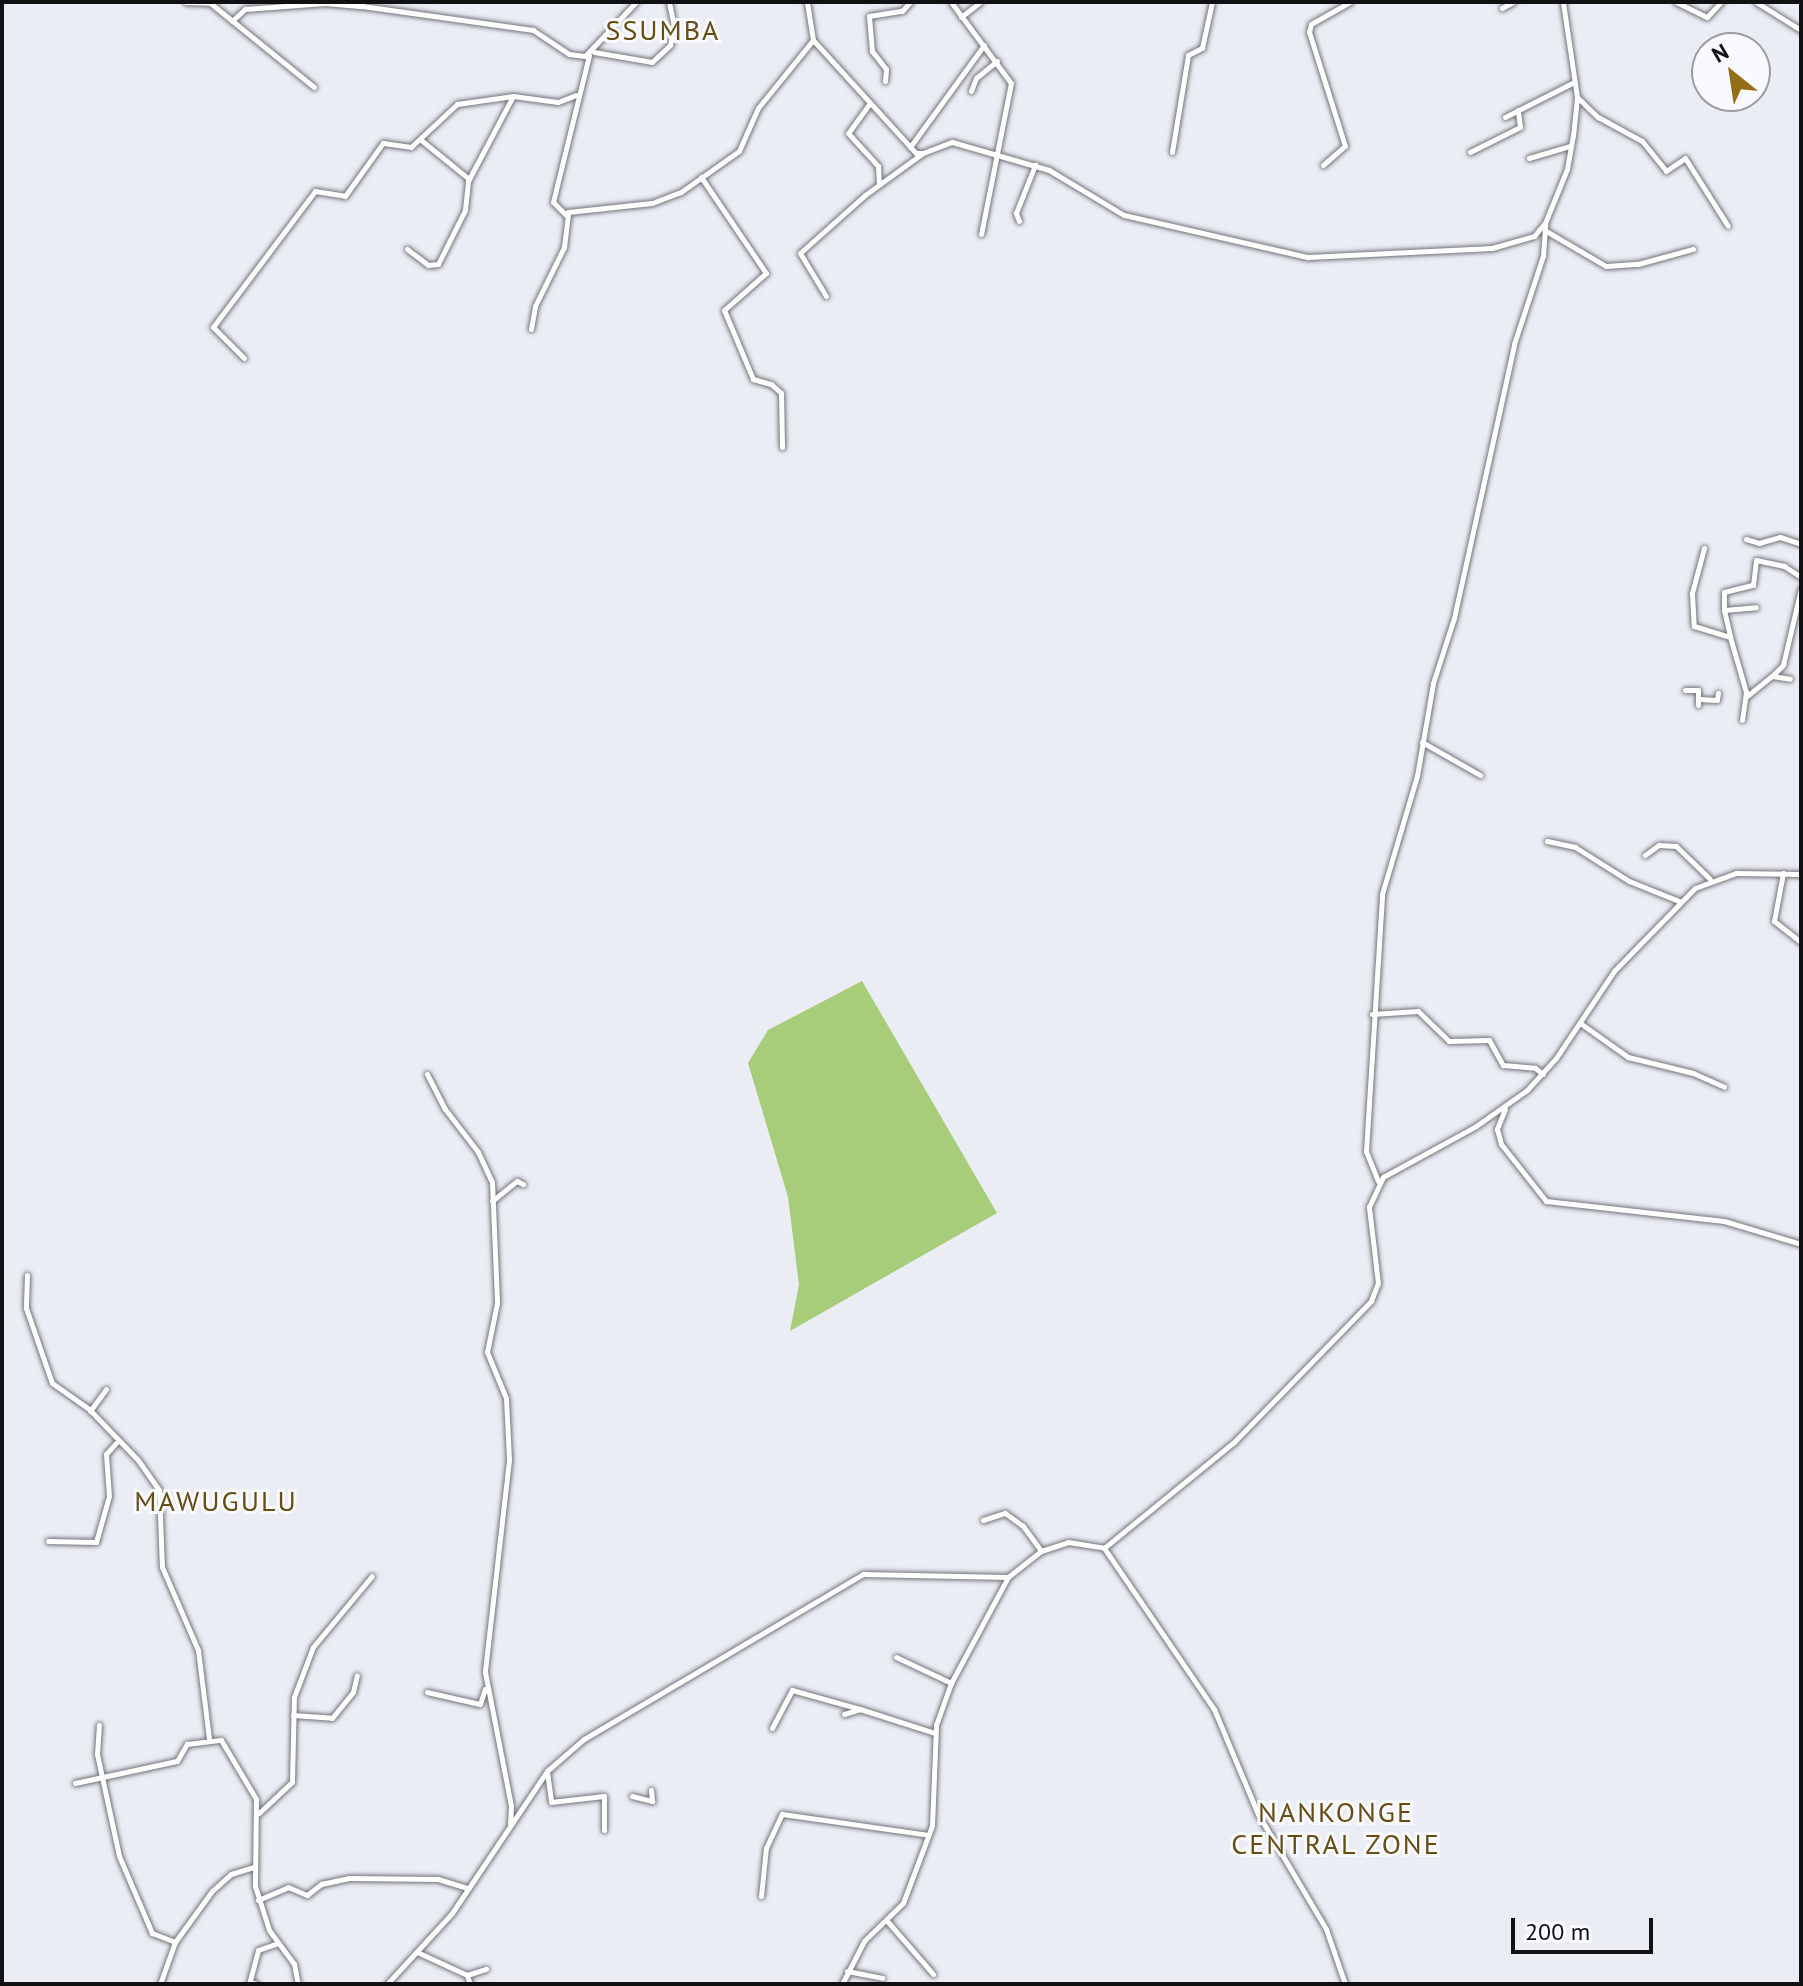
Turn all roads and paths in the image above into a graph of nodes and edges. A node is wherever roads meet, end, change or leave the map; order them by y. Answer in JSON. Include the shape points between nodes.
{"nodes":[{"id":1,"x":186,"y":2,"type":"edge"},
{"id":2,"x":636,"y":2,"type":"edge"},
{"id":3,"x":669,"y":2,"type":"edge"},
{"id":4,"x":807,"y":2,"type":"edge"},
{"id":5,"x":910,"y":2,"type":"edge"},
{"id":6,"x":951,"y":2,"type":"edge"},
{"id":7,"x":980,"y":2,"type":"edge"},
{"id":8,"x":1212,"y":2,"type":"edge"},
{"id":9,"x":1350,"y":2,"type":"edge"},
{"id":10,"x":1513,"y":2,"type":"edge"},
{"id":11,"x":1563,"y":2,"type":"edge"},
{"id":12,"x":1676,"y":2,"type":"edge"},
{"id":13,"x":1721,"y":2,"type":"edge"},
{"id":14,"x":1756,"y":2,"type":"edge"},
{"id":15,"x":210,"y":3,"type":"edge"},
{"id":16,"x":1502,"y":8,"type":"dead end"},
{"id":17,"x":961,"y":17,"type":"junction"},
{"id":18,"x":232,"y":21,"type":"junction"},
{"id":19,"x":1801,"y":30,"type":"edge"},
{"id":20,"x":813,"y":40,"type":"junction"},
{"id":21,"x":984,"y":45,"type":"junction"},
{"id":22,"x":592,"y":53,"type":"junction"},
{"id":23,"x":997,"y":61,"type":"junction"},
{"id":24,"x":885,"y":81,"type":"dead end"},
{"id":25,"x":1574,"y":82,"type":"junction"},
{"id":26,"x":314,"y":87,"type":"dead end"},
{"id":27,"x":971,"y":91,"type":"dead end"},
{"id":28,"x":576,"y":95,"type":"junction"},
{"id":29,"x":513,"y":96,"type":"junction"},
{"id":30,"x":1577,"y":97,"type":"junction"},
{"id":31,"x":870,"y":103,"type":"junction"},
{"id":32,"x":1518,"y":110,"type":"junction"},
{"id":33,"x":1505,"y":117,"type":"dead end"},
{"id":34,"x":421,"y":140,"type":"junction"},
{"id":35,"x":1571,"y":145,"type":"junction"},
{"id":36,"x":910,"y":147,"type":"junction"},
{"id":37,"x":1172,"y":152,"type":"dead end"},
{"id":38,"x":1470,"y":152,"type":"dead end"},
{"id":39,"x":923,"y":153,"type":"junction"},
{"id":40,"x":997,"y":155,"type":"junction"},
{"id":41,"x":1529,"y":158,"type":"dead end"},
{"id":42,"x":1035,"y":165,"type":"junction"},
{"id":43,"x":1323,"y":165,"type":"dead end"},
{"id":44,"x":701,"y":177,"type":"junction"},
{"id":45,"x":469,"y":179,"type":"junction"},
{"id":46,"x":879,"y":185,"type":"junction"},
{"id":47,"x":566,"y":215,"type":"junction"},
{"id":48,"x":1019,"y":221,"type":"dead end"},
{"id":49,"x":1545,"y":223,"type":"junction"},
{"id":50,"x":1728,"y":226,"type":"dead end"},
{"id":51,"x":1545,"y":231,"type":"junction"},
{"id":52,"x":981,"y":234,"type":"dead end"},
{"id":53,"x":407,"y":249,"type":"dead end"},
{"id":54,"x":1693,"y":249,"type":"dead end"},
{"id":55,"x":826,"y":296,"type":"dead end"},
{"id":56,"x":531,"y":329,"type":"dead end"},
{"id":57,"x":244,"y":358,"type":"dead end"},
{"id":58,"x":782,"y":447,"type":"dead end"},
{"id":59,"x":1746,"y":539,"type":"dead end"},
{"id":60,"x":1801,"y":544,"type":"edge"},
{"id":61,"x":1704,"y":548,"type":"dead end"},
{"id":62,"x":1801,"y":577,"type":"edge"},
{"id":63,"x":1801,"y":588,"type":"edge"},
{"id":64,"x":1756,"y":607,"type":"dead end"},
{"id":65,"x":1724,"y":610,"type":"junction"},
{"id":66,"x":1730,"y":637,"type":"junction"},
{"id":67,"x":1772,"y":676,"type":"junction"},
{"id":68,"x":1790,"y":679,"type":"dead end"},
{"id":69,"x":1685,"y":690,"type":"dead end"},
{"id":70,"x":1718,"y":693,"type":"dead end"},
{"id":71,"x":1746,"y":697,"type":"junction"},
{"id":72,"x":1742,"y":720,"type":"dead end"},
{"id":73,"x":1422,"y":742,"type":"junction"},
{"id":74,"x":1480,"y":775,"type":"dead end"},
{"id":75,"x":1547,"y":841,"type":"dead end"},
{"id":76,"x":1645,"y":855,"type":"dead end"},
{"id":77,"x":1783,"y":873,"type":"junction"},
{"id":78,"x":1801,"y":874,"type":"edge"},
{"id":79,"x":1710,"y":879,"type":"junction"},
{"id":80,"x":1679,"y":901,"type":"junction"},
{"id":81,"x":1801,"y":942,"type":"edge"},
{"id":82,"x":1372,"y":1014,"type":"junction"},
{"id":83,"x":1580,"y":1023,"type":"junction"},
{"id":84,"x":427,"y":1074,"type":"dead end"},
{"id":85,"x":1543,"y":1074,"type":"junction"},
{"id":86,"x":1724,"y":1087,"type":"dead end"},
{"id":87,"x":1506,"y":1107,"type":"junction"},
{"id":88,"x":1378,"y":1181,"type":"junction"},
{"id":89,"x":523,"y":1184,"type":"dead end"},
{"id":90,"x":492,"y":1201,"type":"junction"},
{"id":91,"x":1801,"y":1244,"type":"edge"},
{"id":92,"x":27,"y":1275,"type":"dead end"},
{"id":93,"x":106,"y":1389,"type":"dead end"},
{"id":94,"x":90,"y":1411,"type":"junction"},
{"id":95,"x":116,"y":1443,"type":"junction"},
{"id":96,"x":983,"y":1520,"type":"dead end"},
{"id":97,"x":48,"y":1541,"type":"dead end"},
{"id":98,"x":1104,"y":1548,"type":"junction"},
{"id":99,"x":1041,"y":1551,"type":"junction"},
{"id":100,"x":372,"y":1576,"type":"dead end"},
{"id":101,"x":1008,"y":1577,"type":"junction"},
{"id":102,"x":896,"y":1657,"type":"dead end"},
{"id":103,"x":485,"y":1672,"type":"junction"},
{"id":104,"x":357,"y":1675,"type":"dead end"},
{"id":105,"x":951,"y":1683,"type":"junction"},
{"id":106,"x":427,"y":1692,"type":"dead end"},
{"id":107,"x":860,"y":1709,"type":"junction"},
{"id":108,"x":292,"y":1714,"type":"junction"},
{"id":109,"x":844,"y":1714,"type":"dead end"},
{"id":110,"x":99,"y":1725,"type":"dead end"},
{"id":111,"x":772,"y":1728,"type":"dead end"},
{"id":112,"x":935,"y":1733,"type":"junction"},
{"id":113,"x":209,"y":1738,"type":"junction"},
{"id":114,"x":547,"y":1771,"type":"junction"},
{"id":115,"x":100,"y":1774,"type":"junction"},
{"id":116,"x":75,"y":1783,"type":"dead end"},
{"id":117,"x":651,"y":1790,"type":"dead end"},
{"id":118,"x":632,"y":1796,"type":"dead end"},
{"id":119,"x":258,"y":1814,"type":"junction"},
{"id":120,"x":509,"y":1826,"type":"junction"},
{"id":121,"x":604,"y":1830,"type":"dead end"},
{"id":122,"x":929,"y":1835,"type":"junction"},
{"id":123,"x":254,"y":1867,"type":"junction"},
{"id":124,"x":467,"y":1888,"type":"junction"},
{"id":125,"x":761,"y":1896,"type":"dead end"},
{"id":126,"x":258,"y":1900,"type":"junction"},
{"id":127,"x":888,"y":1922,"type":"junction"},
{"id":128,"x":175,"y":1942,"type":"junction"},
{"id":129,"x":278,"y":1943,"type":"junction"},
{"id":130,"x":417,"y":1952,"type":"junction"},
{"id":131,"x":486,"y":1969,"type":"dead end"},
{"id":132,"x":847,"y":1971,"type":"junction"},
{"id":133,"x":933,"y":1974,"type":"dead end"},
{"id":134,"x":467,"y":1975,"type":"junction"},
{"id":135,"x":882,"y":1978,"type":"dead end"},
{"id":136,"x":249,"y":1983,"type":"edge"},
{"id":137,"x":160,"y":1984,"type":"edge"},
{"id":138,"x":257,"y":1984,"type":"edge"},
{"id":139,"x":298,"y":1984,"type":"edge"},
{"id":140,"x":387,"y":1984,"type":"edge"},
{"id":141,"x":470,"y":1984,"type":"edge"},
{"id":142,"x":842,"y":1984,"type":"edge"},
{"id":143,"x":1345,"y":1984,"type":"edge"}],
"edges":[{"from":1,"to":15,"type":"street"},
{"from":2,"to":22,"type":"street"},
{"from":3,"to":22,"type":"street","via":[[674,26],[670,45],[652,62]]},
{"from":4,"to":20,"type":"street"},
{"from":5,"to":24,"type":"street","via":[[902,11],[869,16],[872,51],[886,69]]},
{"from":6,"to":17,"type":"street"},
{"from":7,"to":17,"type":"street"},
{"from":8,"to":37,"type":"street","via":[[1202,48],[1188,55]]},
{"from":9,"to":43,"type":"street","via":[[1311,24],[1309,32],[1345,146]]},
{"from":10,"to":16,"type":"street"},
{"from":11,"to":25,"type":"street"},
{"from":12,"to":13,"type":"street","via":[[1707,17]]},
{"from":14,"to":19,"type":"street"},
{"from":15,"to":18,"type":"street"},
{"from":17,"to":21,"type":"street"},
{"from":18,"to":22,"type":"street","via":[[245,9],[362,6],[533,30],[569,54]]},
{"from":18,"to":26,"type":"street"},
{"from":20,"to":31,"type":"street"},
{"from":20,"to":44,"type":"street","via":[[758,108],[739,151]]},
{"from":21,"to":23,"type":"street"},
{"from":21,"to":36,"type":"street"},
{"from":22,"to":28,"type":"street"},
{"from":23,"to":27,"type":"street","via":[[976,78]]},
{"from":23,"to":40,"type":"street","via":[[1011,84]]},
{"from":25,"to":30,"type":"street"},
{"from":25,"to":32,"type":"street"},
{"from":28,"to":29,"type":"street","via":[[558,102]]},
{"from":28,"to":47,"type":"street","via":[[573,137],[553,204]]},
{"from":29,"to":34,"type":"street","via":[[457,104]]},
{"from":29,"to":45,"type":"street"},
{"from":30,"to":35,"type":"street"},
{"from":30,"to":50,"type":"street","via":[[1585,109],[1642,141],[1666,171],[1685,158]]},
{"from":31,"to":36,"type":"street"},
{"from":31,"to":46,"type":"street","via":[[848,133],[878,166]]},
{"from":32,"to":33,"type":"street"},
{"from":32,"to":38,"type":"street","via":[[1520,127]]},
{"from":34,"to":45,"type":"street"},
{"from":34,"to":57,"type":"street","via":[[411,147],[383,143],[345,196],[319,191],[308,197],[213,327]]},
{"from":35,"to":41,"type":"street"},
{"from":35,"to":49,"type":"street"},
{"from":36,"to":39,"type":"street"},
{"from":39,"to":40,"type":"street","via":[[955,142]]},
{"from":39,"to":46,"type":"street"},
{"from":40,"to":42,"type":"street"},
{"from":40,"to":52,"type":"street"},
{"from":42,"to":48,"type":"street","via":[[1016,213]]},
{"from":42,"to":49,"type":"street","via":[[1124,215],[1308,257],[1492,248],[1534,236]]},
{"from":44,"to":47,"type":"street","via":[[652,203]]},
{"from":44,"to":58,"type":"street","via":[[766,273],[724,310],[753,379],[781,393]]},
{"from":45,"to":53,"type":"street","via":[[465,210],[438,264],[428,265]]},
{"from":46,"to":55,"type":"street","via":[[800,253]]},
{"from":47,"to":56,"type":"street","via":[[564,247],[535,306]]},
{"from":49,"to":51,"type":"street"},
{"from":51,"to":54,"type":"street","via":[[1606,266],[1638,264]]},
{"from":51,"to":73,"type":"street"},
{"from":59,"to":60,"type":"street","via":[[1759,543],[1780,537]]},
{"from":61,"to":66,"type":"street","via":[[1692,593],[1694,626]]},
{"from":62,"to":65,"type":"street","via":[[1784,566],[1756,560],[1753,585],[1724,592]]},
{"from":63,"to":67,"type":"street","via":[[1783,665]]},
{"from":64,"to":65,"type":"street"},
{"from":65,"to":66,"type":"street"},
{"from":66,"to":71,"type":"street"},
{"from":67,"to":68,"type":"street"},
{"from":67,"to":71,"type":"street"},
{"from":69,"to":70,"type":"street","via":[[1695,688],[1699,702],[1717,700]]},
{"from":71,"to":72,"type":"street"},
{"from":73,"to":74,"type":"street"},
{"from":73,"to":82,"type":"street","via":[[1382,894]]},
{"from":75,"to":80,"type":"street","via":[[1575,847],[1629,881]]},
{"from":76,"to":79,"type":"street","via":[[1659,845],[1676,846]]},
{"from":77,"to":78,"type":"street"},
{"from":77,"to":79,"type":"street"},
{"from":77,"to":81,"type":"street","via":[[1774,921]]},
{"from":79,"to":80,"type":"street"},
{"from":80,"to":83,"type":"street","via":[[1614,971]]},
{"from":82,"to":85,"type":"street","via":[[1418,1011],[1449,1041],[1489,1040],[1503,1065],[1535,1068]]},
{"from":82,"to":88,"type":"street","via":[[1366,1151]]},
{"from":83,"to":85,"type":"street"},
{"from":83,"to":86,"type":"street","via":[[1628,1057],[1693,1073]]},
{"from":84,"to":90,"type":"street","via":[[483,1161]]},
{"from":85,"to":87,"type":"street"},
{"from":87,"to":88,"type":"street"},
{"from":87,"to":91,"type":"street","via":[[1497,1129],[1501,1144],[1546,1201],[1738,1223]]},
{"from":88,"to":98,"type":"street","via":[[1369,1207],[1378,1283],[1371,1301],[1234,1442]]},
{"from":89,"to":90,"type":"street","via":[[517,1181]]},
{"from":90,"to":103,"type":"street","via":[[497,1303],[487,1352],[506,1398],[509,1460]]},
{"from":92,"to":94,"type":"street","via":[[26,1308],[52,1383]]},
{"from":93,"to":94,"type":"street"},
{"from":94,"to":95,"type":"street"},
{"from":95,"to":97,"type":"street","via":[[106,1454],[109,1496],[96,1542]]},
{"from":95,"to":113,"type":"street","via":[[152,1476],[162,1500],[162,1567],[198,1650]]},
{"from":96,"to":99,"type":"street","via":[[1005,1513],[1023,1526]]},
{"from":98,"to":99,"type":"street","via":[[1068,1542]]},
{"from":98,"to":143,"type":"street","via":[[1214,1709],[1258,1814],[1326,1929]]},
{"from":99,"to":101,"type":"street"},
{"from":100,"to":108,"type":"street","via":[[313,1647]]},
{"from":101,"to":105,"type":"street"},
{"from":101,"to":114,"type":"street","via":[[863,1574],[584,1739]]},
{"from":102,"to":105,"type":"street"},
{"from":103,"to":106,"type":"street","via":[[480,1704]]},
{"from":103,"to":120,"type":"street","via":[[511,1806]]},
{"from":104,"to":108,"type":"street","via":[[353,1692],[332,1718]]},
{"from":105,"to":112,"type":"street"},
{"from":107,"to":109,"type":"street"},
{"from":107,"to":111,"type":"street","via":[[792,1690]]},
{"from":107,"to":112,"type":"street"},
{"from":108,"to":119,"type":"street","via":[[297,1737],[292,1782]]},
{"from":110,"to":115,"type":"street"},
{"from":112,"to":122,"type":"street","via":[[931,1760],[936,1800]]},
{"from":113,"to":115,"type":"street","via":[[187,1744],[177,1761]]},
{"from":113,"to":119,"type":"street","via":[[221,1740],[247,1779]]},
{"from":114,"to":120,"type":"street"},
{"from":114,"to":121,"type":"street","via":[[551,1802],[604,1796]]},
{"from":115,"to":116,"type":"street"},
{"from":115,"to":128,"type":"street","via":[[113,1840],[147,1926],[156,1937]]},
{"from":117,"to":118,"type":"street","via":[[652,1801]]},
{"from":119,"to":123,"type":"street"},
{"from":120,"to":124,"type":"street"},
{"from":122,"to":125,"type":"street","via":[[782,1814],[766,1848]]},
{"from":122,"to":127,"type":"street","via":[[903,1903]]},
{"from":123,"to":126,"type":"street"},
{"from":123,"to":128,"type":"street","via":[[218,1884]]},
{"from":124,"to":126,"type":"street","via":[[438,1879],[349,1878],[321,1884],[307,1895],[288,1887]]},
{"from":124,"to":130,"type":"street"},
{"from":126,"to":129,"type":"street"},
{"from":127,"to":132,"type":"street","via":[[864,1941]]},
{"from":127,"to":133,"type":"street"},
{"from":128,"to":137,"type":"street"},
{"from":129,"to":136,"type":"street","via":[[258,1950]]},
{"from":129,"to":139,"type":"street","via":[[294,1964]]},
{"from":130,"to":134,"type":"street"},
{"from":130,"to":140,"type":"street"},
{"from":131,"to":134,"type":"street"},
{"from":132,"to":135,"type":"street"},
{"from":132,"to":142,"type":"street"},
{"from":134,"to":141,"type":"street"},
{"from":136,"to":138,"type":"street"}]}
